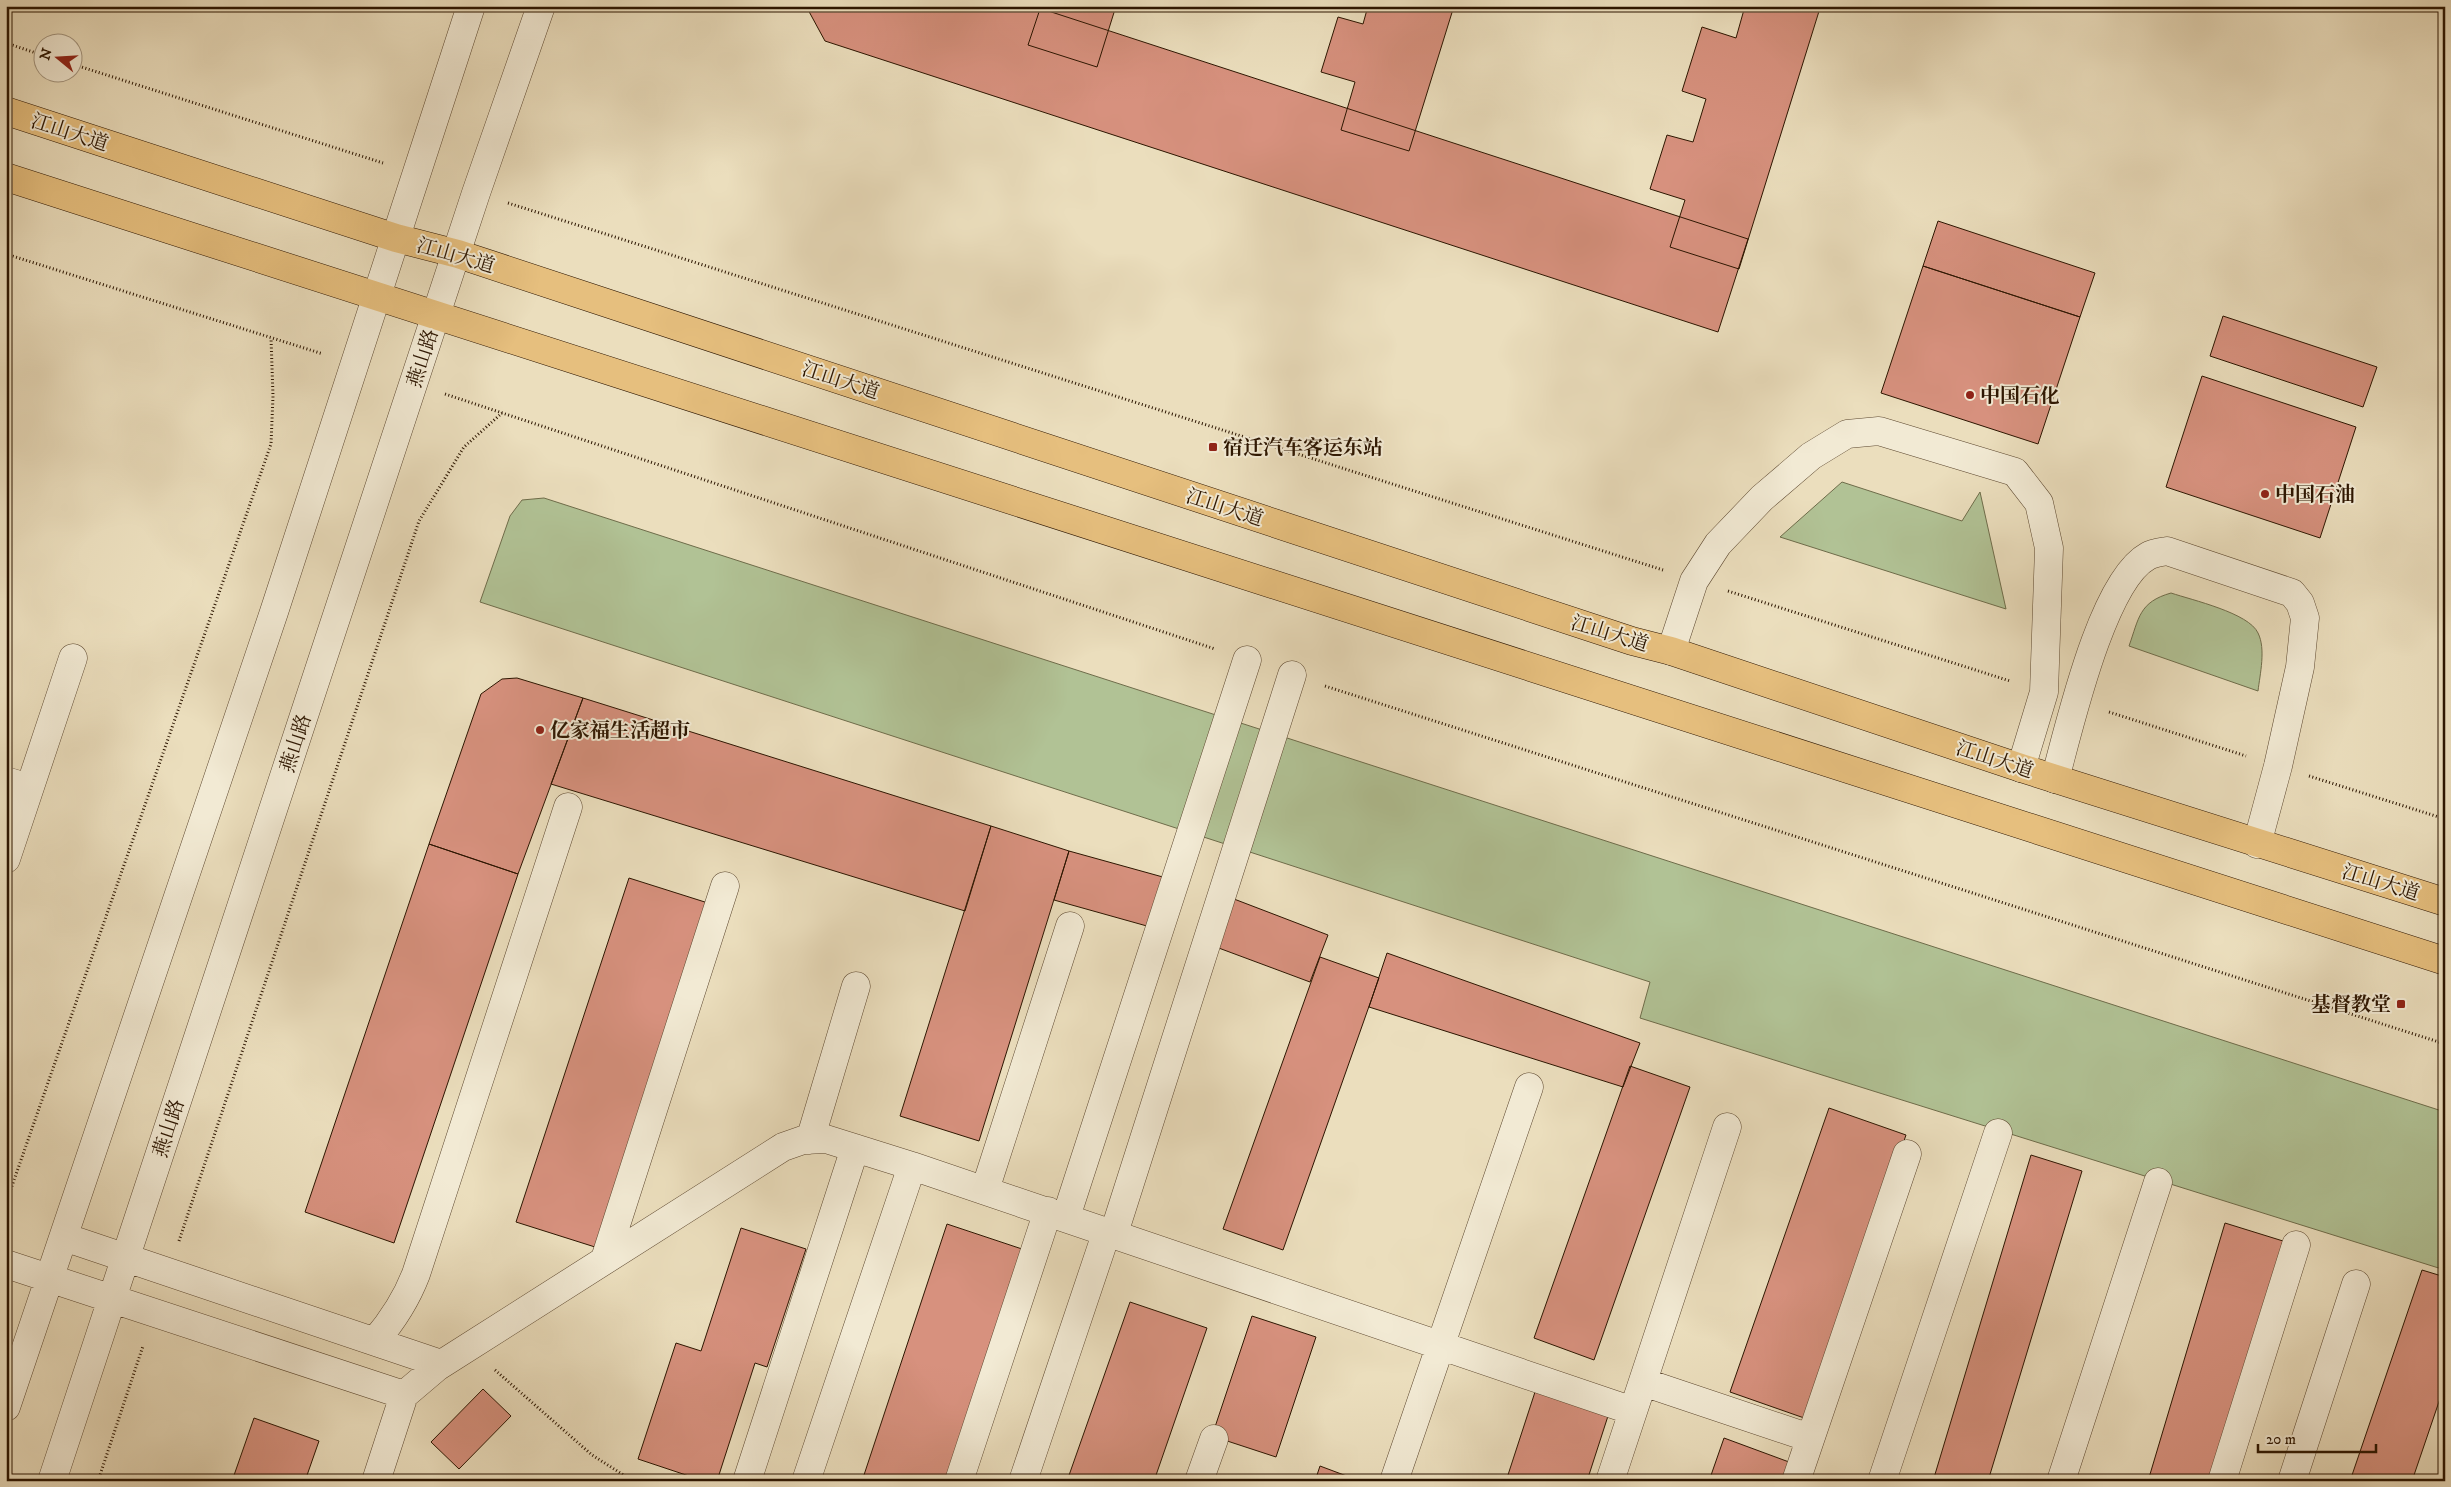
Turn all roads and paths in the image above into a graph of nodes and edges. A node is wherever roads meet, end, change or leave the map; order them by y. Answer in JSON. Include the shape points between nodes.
{"nodes":[{"id":1,"x":471,"y":6,"type":"edge"},
{"id":2,"x":541,"y":6,"type":"edge"},
{"id":3,"x":6,"y":43,"type":"edge"},
{"id":4,"x":32,"y":52,"type":"edge"},
{"id":5,"x":82,"y":67,"type":"edge"},
{"id":6,"x":6,"y":111,"type":"edge"},
{"id":7,"x":416,"y":174,"type":"junction"},
{"id":8,"x":6,"y":177,"type":"edge"},
{"id":9,"x":476,"y":193,"type":"junction"},
{"id":10,"x":396,"y":238,"type":"junction"},
{"id":11,"x":458,"y":254,"type":"junction"},
{"id":12,"x":376,"y":297,"type":"junction"},
{"id":13,"x":436,"y":316,"type":"junction"},
{"id":14,"x":271,"y":338,"type":"dead end"},
{"id":15,"x":502,"y":412,"type":"dead end"},
{"id":16,"x":1694,"y":581,"type":"junction"},
{"id":17,"x":1671,"y":651,"type":"junction"},
{"id":18,"x":73,"y":658,"type":"dead end"},
{"id":19,"x":1247,"y":660,"type":"dead end"},
{"id":20,"x":1292,"y":675,"type":"dead end"},
{"id":21,"x":2044,"y":692,"type":"junction"},
{"id":22,"x":2077,"y":702,"type":"junction"},
{"id":23,"x":2278,"y":766,"type":"junction"},
{"id":24,"x":2021,"y":768,"type":"junction"},
{"id":25,"x":2055,"y":779,"type":"junction"},
{"id":26,"x":18,"y":785,"type":"edge"},
{"id":27,"x":568,"y":807,"type":"dead end"},
{"id":28,"x":2445,"y":819,"type":"edge"},
{"id":29,"x":2257,"y":844,"type":"junction"},
{"id":30,"x":6,"y":859,"type":"edge"},
{"id":31,"x":725,"y":886,"type":"dead end"},
{"id":32,"x":2445,"y":902,"type":"edge"},
{"id":33,"x":1070,"y":926,"type":"dead end"},
{"id":34,"x":2445,"y":961,"type":"edge"},
{"id":35,"x":856,"y":986,"type":"dead end"},
{"id":36,"x":1529,"y":1087,"type":"dead end"},
{"id":37,"x":1727,"y":1127,"type":"dead end"},
{"id":38,"x":1998,"y":1133,"type":"dead end"},
{"id":39,"x":810,"y":1140,"type":"junction"},
{"id":40,"x":855,"y":1148,"type":"junction"},
{"id":41,"x":1907,"y":1154,"type":"dead end"},
{"id":42,"x":912,"y":1166,"type":"junction"},
{"id":43,"x":2158,"y":1182,"type":"dead end"},
{"id":44,"x":985,"y":1190,"type":"junction"},
{"id":45,"x":6,"y":1203,"type":"edge"},
{"id":46,"x":1057,"y":1214,"type":"junction"},
{"id":47,"x":1111,"y":1232,"type":"junction"},
{"id":48,"x":64,"y":1237,"type":"junction"},
{"id":49,"x":2296,"y":1245,"type":"dead end"},
{"id":50,"x":126,"y":1258,"type":"junction"},
{"id":51,"x":605,"y":1259,"type":"junction"},
{"id":52,"x":6,"y":1264,"type":"edge"},
{"id":53,"x":168,"y":1272,"type":"junction"},
{"id":54,"x":50,"y":1278,"type":"junction"},
{"id":55,"x":2356,"y":1284,"type":"dead end"},
{"id":56,"x":112,"y":1299,"type":"junction"},
{"id":57,"x":154,"y":1313,"type":"junction"},
{"id":58,"x":375,"y":1341,"type":"junction"},
{"id":59,"x":473,"y":1344,"type":"junction"},
{"id":60,"x":1440,"y":1345,"type":"junction"},
{"id":61,"x":441,"y":1364,"type":"junction"},
{"id":62,"x":1643,"y":1382,"type":"junction"},
{"id":63,"x":404,"y":1395,"type":"junction"},
{"id":64,"x":6,"y":1408,"type":"edge"},
{"id":65,"x":1633,"y":1411,"type":"junction"},
{"id":66,"x":1810,"y":1438,"type":"junction"},
{"id":67,"x":1214,"y":1439,"type":"dead end"},
{"id":68,"x":52,"y":1481,"type":"edge"},
{"id":69,"x":98,"y":1481,"type":"edge"},
{"id":70,"x":376,"y":1481,"type":"edge"},
{"id":71,"x":633,"y":1481,"type":"edge"},
{"id":72,"x":747,"y":1481,"type":"edge"},
{"id":73,"x":806,"y":1481,"type":"edge"},
{"id":74,"x":959,"y":1481,"type":"edge"},
{"id":75,"x":1023,"y":1481,"type":"edge"},
{"id":76,"x":1199,"y":1481,"type":"edge"},
{"id":77,"x":1394,"y":1481,"type":"edge"},
{"id":78,"x":1610,"y":1481,"type":"edge"},
{"id":79,"x":1796,"y":1481,"type":"edge"},
{"id":80,"x":1882,"y":1481,"type":"edge"},
{"id":81,"x":2061,"y":1481,"type":"edge"},
{"id":82,"x":2222,"y":1481,"type":"edge"},
{"id":83,"x":2292,"y":1481,"type":"edge"}],
"edges":[{"from":1,"to":7,"type":"street"},
{"from":2,"to":9,"type":"street","name":"燕山路"},
{"from":3,"to":4,"type":"path"},
{"from":5,"to":7,"type":"path"},
{"from":6,"to":10,"type":"main road","name":"江山大道"},
{"from":7,"to":10,"type":"street"},
{"from":8,"to":12,"type":"main road"},
{"from":9,"to":11,"type":"street","name":"燕山路"},
{"from":9,"to":16,"type":"path"},
{"from":10,"to":11,"type":"main road","name":"江山大道"},
{"from":10,"to":12,"type":"street"},
{"from":11,"to":13,"type":"street","name":"燕山路"},
{"from":11,"to":17,"type":"main road","name":"江山大道","via":[[1632,641]]},
{"from":12,"to":13,"type":"main road"},
{"from":12,"to":48,"type":"street"},
{"from":13,"to":34,"type":"main road"},
{"from":13,"to":50,"type":"street","name":"燕山路"},
{"from":14,"to":45,"type":"path","via":[[271,444]]},
{"from":15,"to":53,"type":"path","via":[[464,447],[419,521]]},
{"from":16,"to":17,"type":"street"},
{"from":16,"to":21,"type":"path"},
{"from":16,"to":21,"type":"street","via":[[1718,544],[1762,498],[1811,456],[1847,434],[1879,431],[2014,472],[2039,503],[2049,548]]},
{"from":17,"to":24,"type":"main road","name":"江山大道"},
{"from":18,"to":26,"type":"street"},
{"from":19,"to":46,"type":"street"},
{"from":20,"to":47,"type":"street"},
{"from":21,"to":24,"type":"street"},
{"from":22,"to":23,"type":"path"},
{"from":22,"to":23,"type":"street","via":[[2108,607],[2129,574],[2148,556],[2167,551],[2292,593],[2300,603],[2304,618],[2300,667]]},
{"from":22,"to":25,"type":"street"},
{"from":23,"to":28,"type":"path"},
{"from":23,"to":29,"type":"street"},
{"from":24,"to":25,"type":"main road","name":"江山大道"},
{"from":25,"to":29,"type":"main road","name":"江山大道"},
{"from":26,"to":30,"type":"street"},
{"from":27,"to":58,"type":"street","via":[[416,1274],[407,1297]]},
{"from":29,"to":32,"type":"main road","name":"江山大道"},
{"from":31,"to":51,"type":"street"},
{"from":33,"to":44,"type":"street"},
{"from":35,"to":39,"type":"street"},
{"from":36,"to":60,"type":"street"},
{"from":37,"to":62,"type":"street"},
{"from":38,"to":80,"type":"street"},
{"from":39,"to":40,"type":"street","via":[[826,1139]]},
{"from":39,"to":51,"type":"street","via":[[783,1147]]},
{"from":40,"to":42,"type":"street"},
{"from":40,"to":72,"type":"street"},
{"from":41,"to":66,"type":"street"},
{"from":42,"to":44,"type":"street"},
{"from":42,"to":73,"type":"street"},
{"from":43,"to":81,"type":"street"},
{"from":44,"to":46,"type":"street"},
{"from":46,"to":47,"type":"street"},
{"from":46,"to":74,"type":"street"},
{"from":47,"to":60,"type":"street"},
{"from":47,"to":75,"type":"street"},
{"from":48,"to":50,"type":"street"},
{"from":48,"to":54,"type":"street"},
{"from":49,"to":82,"type":"street"},
{"from":50,"to":53,"type":"street"},
{"from":50,"to":56,"type":"street","name":"燕山路"},
{"from":51,"to":59,"type":"street"},
{"from":52,"to":54,"type":"street"},
{"from":53,"to":58,"type":"street"},
{"from":54,"to":56,"type":"street"},
{"from":54,"to":64,"type":"street"},
{"from":55,"to":83,"type":"street"},
{"from":56,"to":57,"type":"street"},
{"from":56,"to":68,"type":"street","name":"燕山路"},
{"from":57,"to":63,"type":"street"},
{"from":57,"to":69,"type":"path"},
{"from":58,"to":61,"type":"street"},
{"from":59,"to":61,"type":"street"},
{"from":59,"to":71,"type":"path","via":[[502,1378],[592,1455]]},
{"from":60,"to":65,"type":"street"},
{"from":60,"to":77,"type":"street"},
{"from":61,"to":63,"type":"street"},
{"from":62,"to":65,"type":"street"},
{"from":62,"to":66,"type":"street"},
{"from":63,"to":70,"type":"street"},
{"from":65,"to":78,"type":"street"},
{"from":66,"to":79,"type":"street"},
{"from":67,"to":76,"type":"street"}]}
